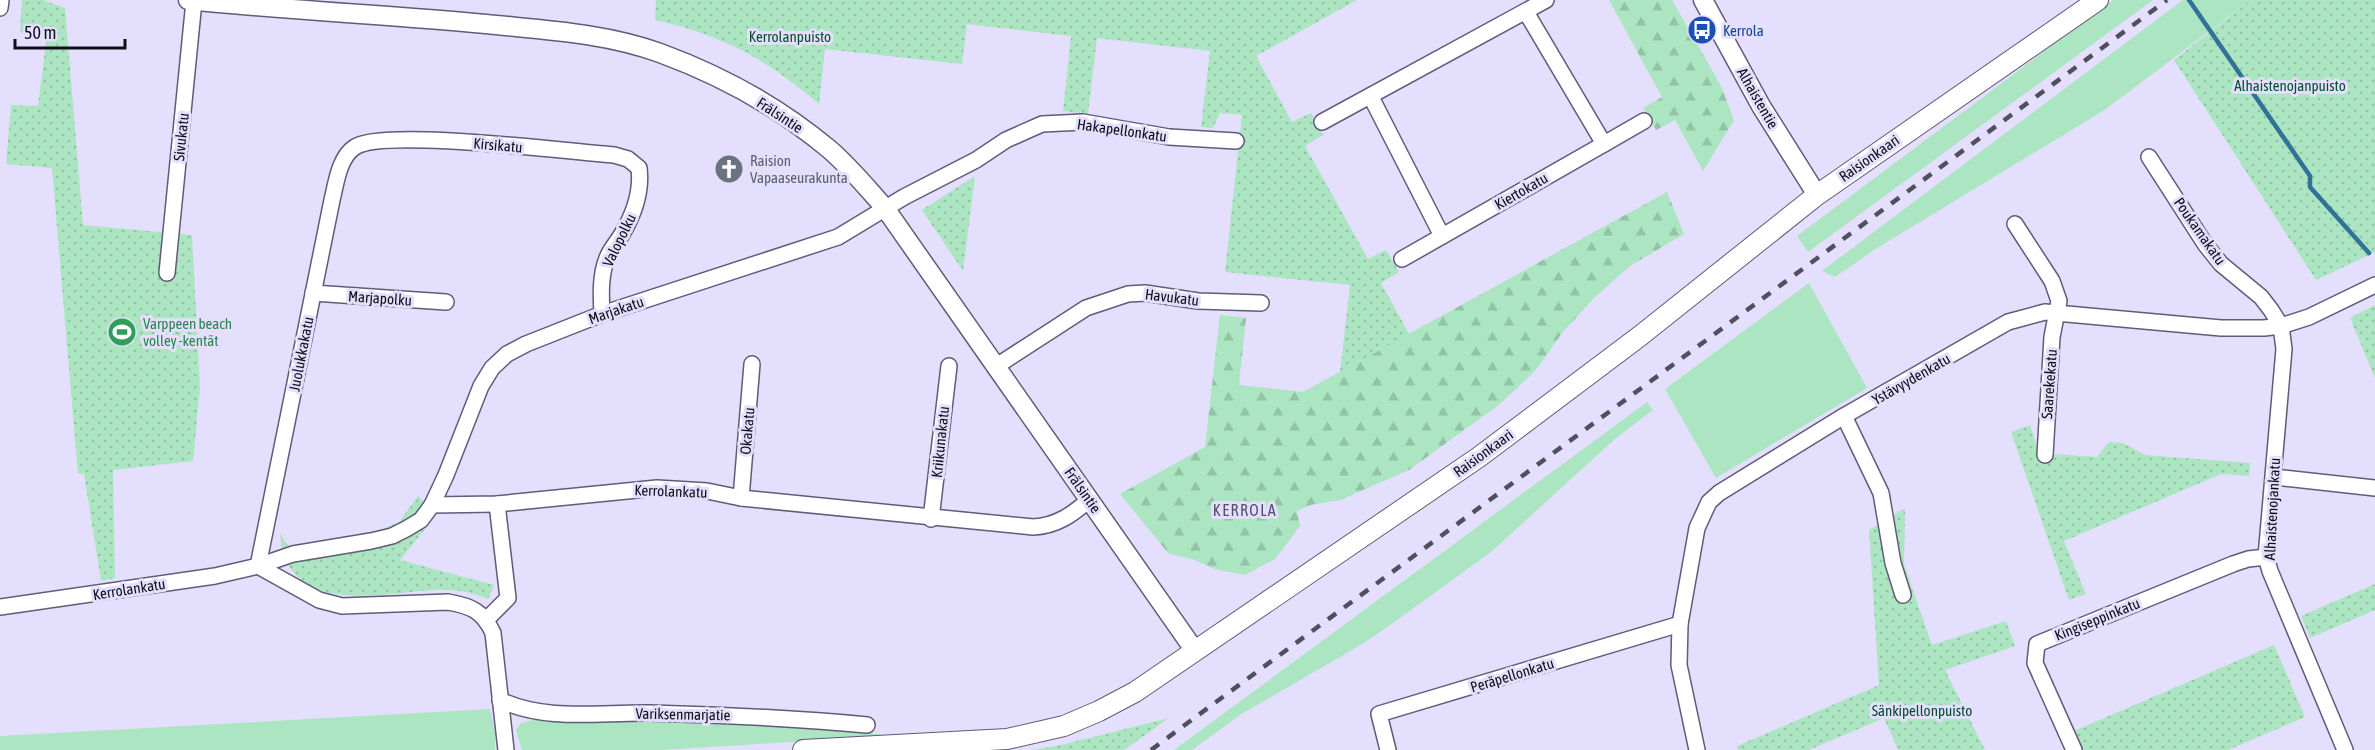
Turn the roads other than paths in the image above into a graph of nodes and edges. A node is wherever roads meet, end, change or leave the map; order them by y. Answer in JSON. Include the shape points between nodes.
{"nodes":[{"id":1,"x":1,"y":0,"type":"edge"},
{"id":2,"x":188,"y":0,"type":"edge"},
{"id":3,"x":1546,"y":0,"type":"edge"},
{"id":4,"x":1703,"y":0,"type":"edge"},
{"id":5,"x":2098,"y":0,"type":"edge"},
{"id":6,"x":195,"y":1,"type":"edge"},
{"id":7,"x":0,"y":8,"type":"edge"},
{"id":8,"x":1526,"y":12,"type":"junction"},
{"id":9,"x":1371,"y":97,"type":"junction"},
{"id":10,"x":1644,"y":121,"type":"dead end"},
{"id":11,"x":1322,"y":122,"type":"dead end"},
{"id":12,"x":1236,"y":141,"type":"dead end"},
{"id":13,"x":1604,"y":144,"type":"junction"},
{"id":14,"x":354,"y":147,"type":"joint"},
{"id":15,"x":2149,"y":157,"type":"dead end"},
{"id":16,"x":639,"y":168,"type":"joint"},
{"id":17,"x":1814,"y":198,"type":"junction"},
{"id":18,"x":885,"y":208,"type":"junction"},
{"id":19,"x":2014,"y":224,"type":"dead end"},
{"id":20,"x":1442,"y":236,"type":"junction"},
{"id":21,"x":1402,"y":259,"type":"dead end"},
{"id":22,"x":167,"y":273,"type":"dead end"},
{"id":23,"x":2375,"y":285,"type":"edge"},
{"id":24,"x":313,"y":293,"type":"junction"},
{"id":25,"x":446,"y":302,"type":"dead end"},
{"id":26,"x":1261,"y":303,"type":"dead end"},
{"id":27,"x":2057,"y":313,"type":"junction"},
{"id":28,"x":602,"y":314,"type":"junction"},
{"id":29,"x":2281,"y":326,"type":"junction"},
{"id":30,"x":752,"y":364,"type":"dead end"},
{"id":31,"x":949,"y":366,"type":"dead end"},
{"id":32,"x":995,"y":367,"type":"junction"},
{"id":33,"x":1844,"y":416,"type":"junction"},
{"id":34,"x":2045,"y":455,"type":"dead end"},
{"id":35,"x":2274,"y":477,"type":"junction"},
{"id":36,"x":2375,"y":488,"type":"edge"},
{"id":37,"x":741,"y":498,"type":"junction"},
{"id":38,"x":1090,"y":499,"type":"junction"},
{"id":39,"x":497,"y":504,"type":"junction"},
{"id":40,"x":432,"y":505,"type":"junction"},
{"id":41,"x":931,"y":519,"type":"junction"},
{"id":42,"x":2266,"y":557,"type":"junction"},
{"id":43,"x":258,"y":567,"type":"junction"},
{"id":44,"x":1903,"y":595,"type":"dead end"},
{"id":45,"x":0,"y":607,"type":"edge"},
{"id":46,"x":487,"y":619,"type":"junction"},
{"id":47,"x":1680,"y":624,"type":"junction"},
{"id":48,"x":1195,"y":651,"type":"junction"},
{"id":49,"x":501,"y":700,"type":"junction"},
{"id":50,"x":867,"y":725,"type":"dead end"},
{"id":51,"x":506,"y":750,"type":"edge"},
{"id":52,"x":803,"y":750,"type":"edge"},
{"id":53,"x":1388,"y":750,"type":"edge"},
{"id":54,"x":1696,"y":750,"type":"edge"},
{"id":55,"x":2074,"y":750,"type":"edge"},
{"id":56,"x":2345,"y":750,"type":"edge"}],
"edges":[{"from":1,"to":7,"type":"street"},
{"from":2,"to":6,"type":"street","name":"Frälsintie"},
{"from":3,"to":8,"type":"street"},
{"from":4,"to":17,"type":"street","name":"Alhaistentie"},
{"from":5,"to":17,"type":"main road","name":"Raisionkaari"},
{"from":6,"to":18,"type":"street","name":"Frälsintie","via":[[555,31],[623,42],[660,53],[741,90],[802,129],[830,150]]},
{"from":6,"to":22,"type":"street","name":"Sivukatu"},
{"from":8,"to":9,"type":"street"},
{"from":8,"to":13,"type":"street"},
{"from":9,"to":11,"type":"street"},
{"from":9,"to":20,"type":"street"},
{"from":10,"to":13,"type":"street","name":"Kiertokatu"},
{"from":12,"to":18,"type":"street","name":"Hakapellonkatu","via":[[1169,137],[1083,122],[1042,124]]},
{"from":13,"to":20,"type":"street","name":"Kiertokatu"},
{"from":14,"to":16,"type":"street","name":"Kirsikatu","via":[[370,142],[416,140],[477,143],[614,155]]},
{"from":14,"to":24,"type":"street","name":"Juolukkakatu","via":[[343,161],[337,179]]},
{"from":15,"to":29,"type":"street","name":"Poukamakatu","via":[[2205,244],[2228,270],[2261,297]]},
{"from":16,"to":28,"type":"street","name":"Valopolku","via":[[636,202],[602,274]]},
{"from":17,"to":48,"type":"main road","name":"Raisionkaari","via":[[1479,457]]},
{"from":18,"to":28,"type":"street","name":"Marjakatu","via":[[838,237]]},
{"from":18,"to":32,"type":"street","name":"Frälsintie"},
{"from":19,"to":27,"type":"street","name":"Saarekekatu","via":[[2052,281],[2059,301]]},
{"from":20,"to":21,"type":"street","name":"Kiertokatu"},
{"from":23,"to":29,"type":"street","name":"Ystävyydenkatu"},
{"from":24,"to":25,"type":"street","name":"Marjapolku"},
{"from":24,"to":43,"type":"street","name":"Juolukkakatu"},
{"from":26,"to":32,"type":"street","name":"Havukatu","via":[[1128,294],[1086,308]]},
{"from":27,"to":29,"type":"street","name":"Ystävyydenkatu","via":[[2221,328]]},
{"from":27,"to":33,"type":"street","name":"Ystävyydenkatu","via":[[2033,314],[2008,322]]},
{"from":27,"to":34,"type":"street","name":"Saarekekatu"},
{"from":28,"to":40,"type":"street","name":"Marjakatu","via":[[526,344],[492,368],[471,408]]},
{"from":29,"to":35,"type":"street","name":"Alhaistenojankatu","via":[[2284,349]]},
{"from":30,"to":37,"type":"street","name":"Okakatu"},
{"from":31,"to":41,"type":"street","name":"Kriikunakatu"},
{"from":32,"to":38,"type":"street","name":"Frälsintie"},
{"from":33,"to":44,"type":"street","via":[[1881,493],[1893,563]]},
{"from":33,"to":47,"type":"street","name":"Ystävyydenkatu","via":[[1709,502],[1697,528]]},
{"from":35,"to":36,"type":"street"},
{"from":35,"to":42,"type":"street","name":"Alhaistenojankatu"},
{"from":37,"to":39,"type":"street","name":"Kerrolankatu","via":[[657,488]]},
{"from":37,"to":41,"type":"street","name":"Kerrolankatu"},
{"from":38,"to":41,"type":"street","name":"Kerrolankatu","via":[[1076,512],[1047,526]]},
{"from":38,"to":48,"type":"street","name":"Frälsintie"},
{"from":39,"to":40,"type":"street","name":"Kerrolankatu"},
{"from":39,"to":46,"type":"street","via":[[508,598]]},
{"from":40,"to":43,"type":"street","name":"Kerrolankatu","via":[[420,520],[392,536],[293,554]]},
{"from":42,"to":55,"type":"street","name":"Kingiseppinkatu","via":[[2233,564],[2037,644],[2035,663]]},
{"from":42,"to":56,"type":"street","name":"Alhaistenojankatu"},
{"from":43,"to":45,"type":"street","name":"Kerrolankatu"},
{"from":43,"to":46,"type":"street","via":[[330,603],[354,606],[448,602],[463,604]]},
{"from":46,"to":49,"type":"street","via":[[494,633]]},
{"from":47,"to":53,"type":"street","name":"Peräpellonkatu","via":[[1380,714]]},
{"from":47,"to":54,"type":"street","name":"Ystävyydenkatu","via":[[1679,665]]},
{"from":48,"to":52,"type":"main road","name":"Raisionkaari","via":[[1099,711],[1037,733],[982,741]]},
{"from":49,"to":50,"type":"street","name":"Variksenmarjatie","via":[[519,709],[546,713],[743,715]]},
{"from":49,"to":51,"type":"street"}]}
